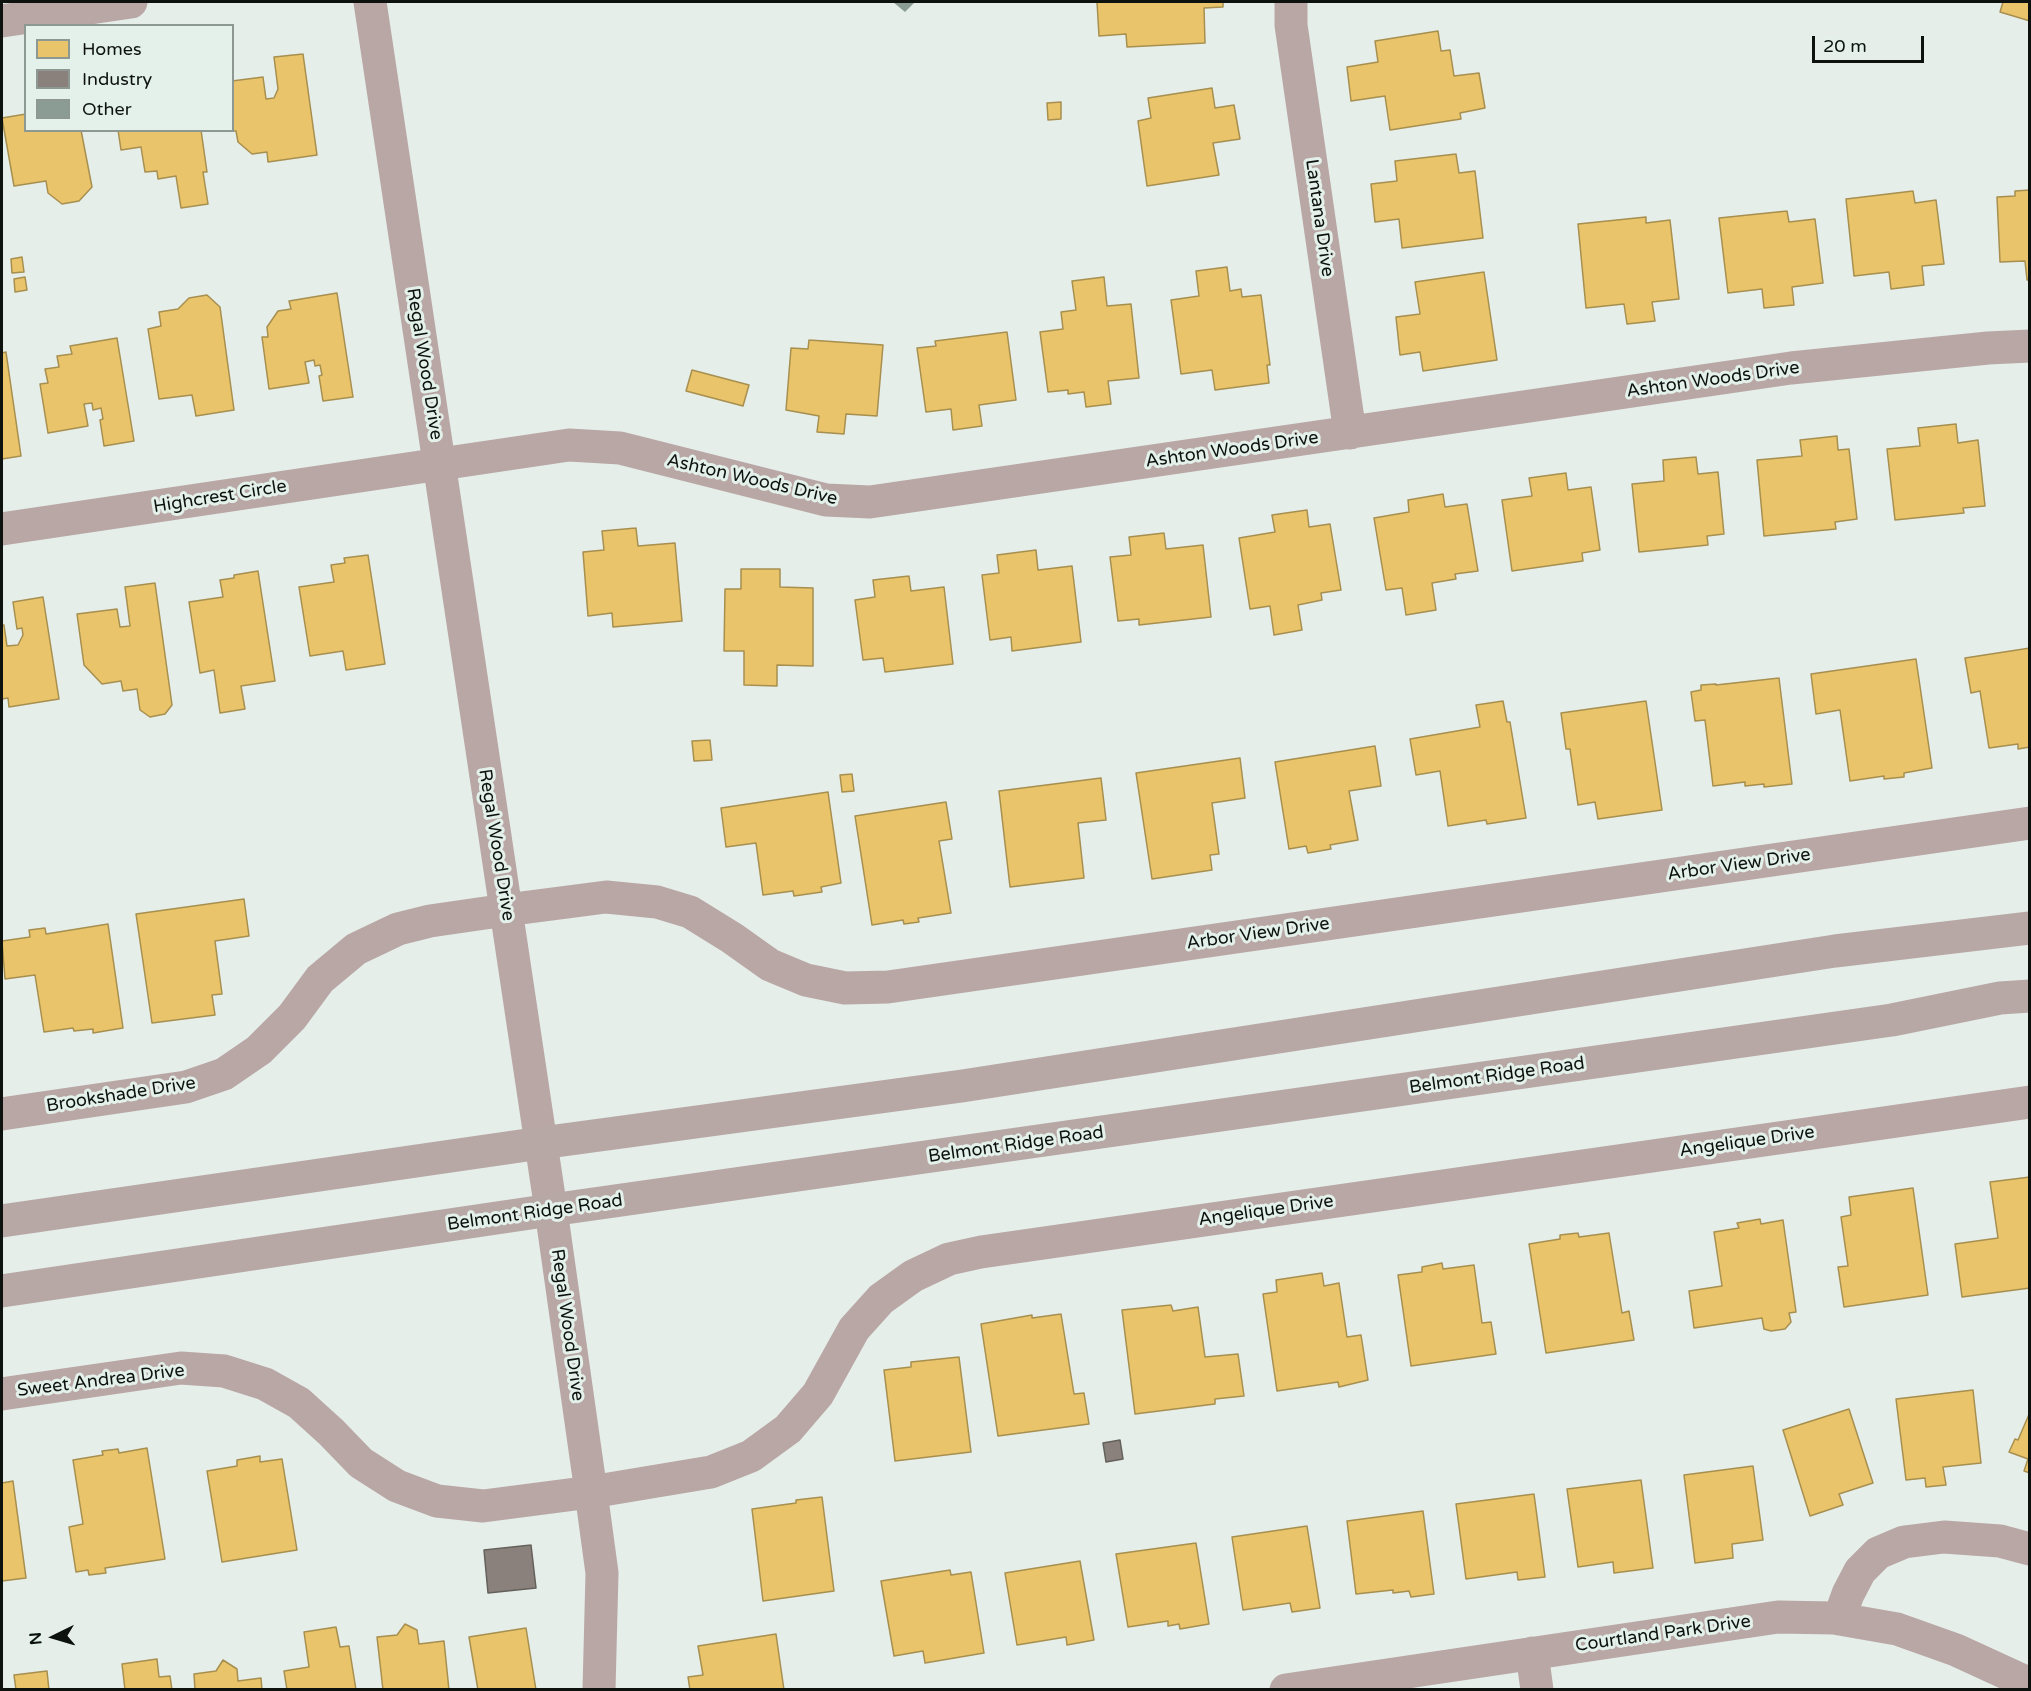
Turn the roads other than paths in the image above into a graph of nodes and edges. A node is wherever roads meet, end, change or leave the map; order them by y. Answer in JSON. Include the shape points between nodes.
{"nodes":[{"id":1,"x":131,"y":2,"type":"edge"},
{"id":2,"x":370,"y":2,"type":"edge"},
{"id":3,"x":1291,"y":2,"type":"edge"},
{"id":4,"x":2,"y":21,"type":"edge"},
{"id":5,"x":2030,"y":346,"type":"edge"},
{"id":6,"x":1350,"y":433,"type":"junction"},
{"id":7,"x":439,"y":464,"type":"junction"},
{"id":8,"x":2,"y":529,"type":"edge"},
{"id":9,"x":2030,"y":823,"type":"edge"},
{"id":10,"x":506,"y":910,"type":"junction"},
{"id":11,"x":2030,"y":928,"type":"edge"},
{"id":12,"x":2030,"y":996,"type":"edge"},
{"id":13,"x":2030,"y":1102,"type":"edge"},
{"id":14,"x":2,"y":1114,"type":"edge"},
{"id":15,"x":541,"y":1143,"type":"junction"},
{"id":16,"x":551,"y":1210,"type":"junction"},
{"id":17,"x":2,"y":1221,"type":"edge"},
{"id":18,"x":2,"y":1291,"type":"edge"},
{"id":19,"x":2,"y":1394,"type":"edge"},
{"id":20,"x":591,"y":1492,"type":"junction"},
{"id":21,"x":2030,"y":1549,"type":"edge"},
{"id":22,"x":1839,"y":1619,"type":"junction"},
{"id":23,"x":1532,"y":1653,"type":"junction"},
{"id":24,"x":2030,"y":1684,"type":"edge"},
{"id":25,"x":599,"y":1689,"type":"edge"},
{"id":26,"x":1286,"y":1689,"type":"edge"},
{"id":27,"x":1538,"y":1689,"type":"edge"}],
"edges":[{"from":1,"to":4,"type":"street"},
{"from":2,"to":7,"type":"street","name":"Regal Wood Drive"},
{"from":3,"to":6,"type":"street","name":"Lantana Drive","via":[[1291,25]]},
{"from":5,"to":6,"type":"street","name":"Ashton Woods Drive","via":[[1791,368]]},
{"from":6,"to":7,"type":"street","name":"Ashton Woods Drive","via":[[870,502],[826,500],[620,448],[568,445]]},
{"from":7,"to":8,"type":"street","name":"Highcrest Circle"},
{"from":7,"to":10,"type":"street","name":"Regal Wood Drive"},
{"from":9,"to":10,"type":"street","name":"Arbor View Drive","via":[[888,987],[845,988],[806,980],[770,965],[690,912],[657,902],[606,897]]},
{"from":10,"to":14,"type":"street","name":"Brookshade Drive","via":[[398,929],[356,949],[320,979],[292,1017],[259,1050],[224,1074],[186,1087]]},
{"from":10,"to":15,"type":"street","name":"Regal Wood Drive"},
{"from":11,"to":15,"type":"main road","via":[[1835,951],[962,1086]]},
{"from":12,"to":16,"type":"main road","name":"Belmont Ridge Road","via":[[1857,1025]]},
{"from":13,"to":20,"type":"street","name":"Angelique Drive","via":[[949,1259],[913,1276],[881,1299],[854,1329],[818,1394],[788,1429],[751,1456],[711,1472]]},
{"from":15,"to":16,"type":"street","name":"Regal Wood Drive"},
{"from":15,"to":17,"type":"main road"},
{"from":16,"to":18,"type":"main road","name":"Belmont Ridge Road"},
{"from":16,"to":20,"type":"street","name":"Regal Wood Drive"},
{"from":19,"to":20,"type":"street","name":"Sweet Andrea Drive","via":[[181,1368],[224,1371],[265,1384],[299,1403],[361,1463],[397,1486],[437,1501],[483,1506]]},
{"from":20,"to":25,"type":"street","name":"Regal Wood Drive","via":[[602,1573]]},
{"from":21,"to":22,"type":"street","via":[[2000,1541],[1944,1537],[1904,1542],[1878,1553],[1860,1571]]},
{"from":22,"to":23,"type":"street","name":"Courtland Park Drive","via":[[1778,1617]]},
{"from":22,"to":24,"type":"street","name":"Courtland Park Drive","via":[[1897,1629],[1956,1650]]},
{"from":23,"to":26,"type":"street","name":"Courtland Park Drive"},
{"from":23,"to":27,"type":"street"}]}
